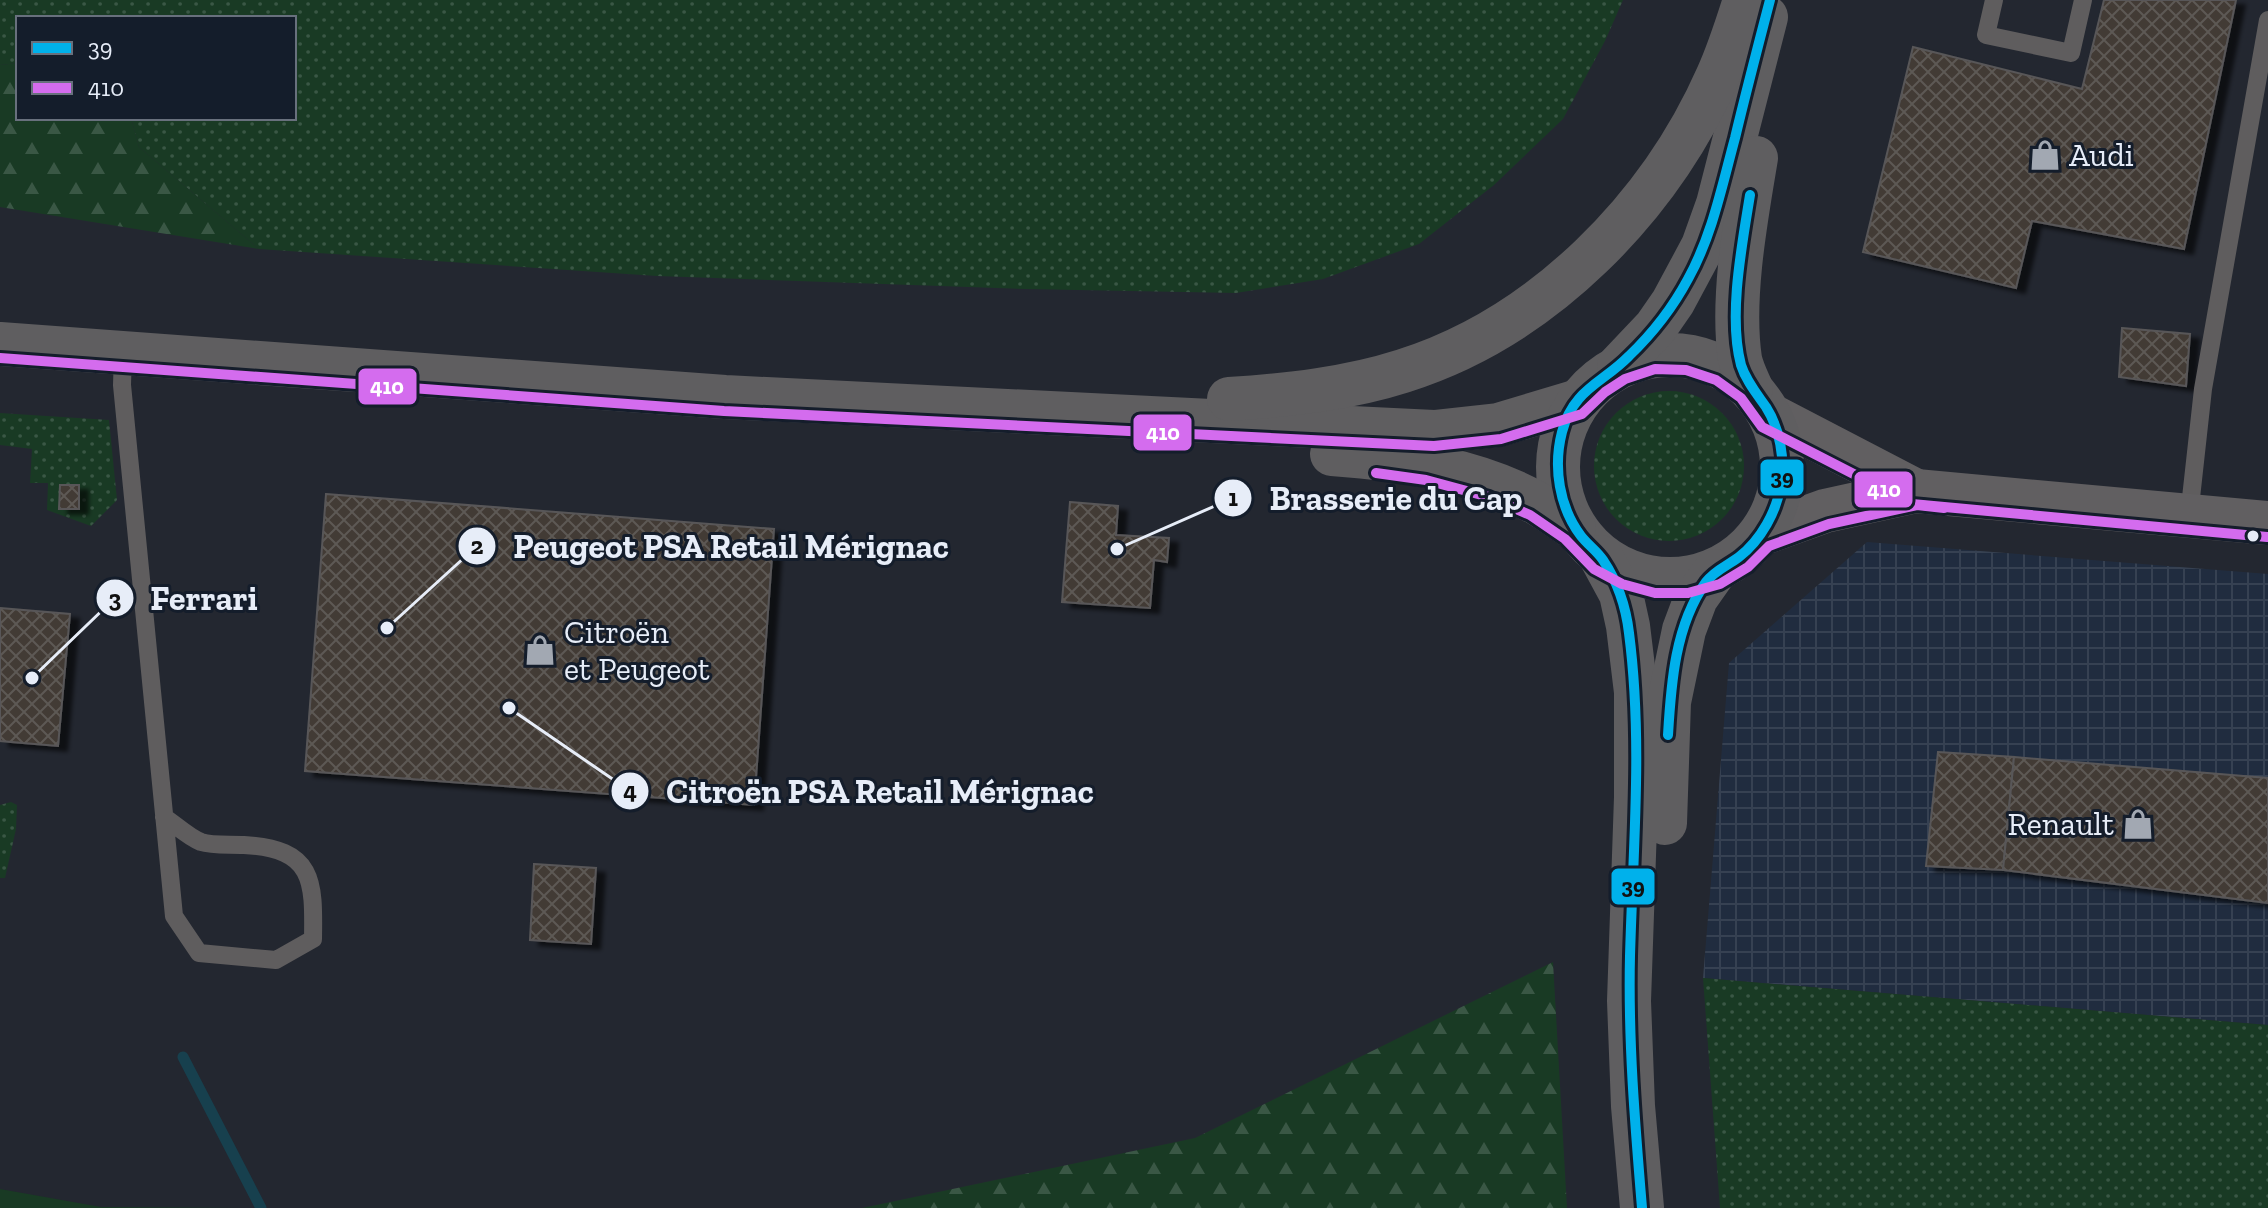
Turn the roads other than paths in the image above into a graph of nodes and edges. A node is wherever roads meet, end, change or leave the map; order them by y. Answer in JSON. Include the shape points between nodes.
{"nodes":[{"id":1,"x":1745,"y":0,"type":"edge"},
{"id":2,"x":1770,"y":0,"type":"edge"},
{"id":3,"x":1794,"y":0,"type":"edge"},
{"id":4,"x":1994,"y":0,"type":"edge"},
{"id":5,"x":2083,"y":0,"type":"edge"},
{"id":6,"x":2268,"y":20,"type":"edge"},
{"id":7,"x":0,"y":344,"type":"edge"},
{"id":8,"x":123,"y":352,"type":"junction"},
{"id":9,"x":1619,"y":366,"type":"junction"},
{"id":10,"x":1578,"y":401,"type":"junction"},
{"id":11,"x":1761,"y":402,"type":"junction"},
{"id":12,"x":953,"y":408,"type":"junction"},
{"id":13,"x":1049,"y":413,"type":"junction"},
{"id":14,"x":1916,"y":491,"type":"junction"},
{"id":15,"x":2189,"y":516,"type":"junction"},
{"id":16,"x":2268,"y":523,"type":"edge"},
{"id":17,"x":1761,"y":534,"type":"junction"},
{"id":18,"x":1588,"y":542,"type":"junction"},
{"id":19,"x":1715,"y":571,"type":"junction"},
{"id":20,"x":164,"y":817,"type":"junction"},
{"id":21,"x":1644,"y":1208,"type":"edge"}],
"edges":[{"from":1,"to":13,"type":"main road","via":[[1718,76],[1669,165],[1568,279],[1492,334],[1404,371],[1333,388]]},
{"from":2,"to":9,"type":"main road","via":[[1703,246],[1667,311]]},
{"from":3,"to":11,"type":"main road","via":[[1747,214],[1738,338],[1741,363]]},
{"from":4,"to":5,"type":"lane","via":[[1986,35],[2071,53]]},
{"from":6,"to":15,"type":"lane","via":[[2203,389]]},
{"from":7,"to":8,"type":"main road"},
{"from":8,"to":12,"type":"main road","via":[[709,396]]},
{"from":8,"to":20,"type":"lane"},
{"from":9,"to":10,"type":"main road"},
{"from":9,"to":11,"type":"main road","via":[[1653,355],[1688,356],[1722,367]]},
{"from":10,"to":13,"type":"main road","via":[[1498,425],[1434,432]]},
{"from":10,"to":18,"type":"main road","via":[[1563,428],[1558,482],[1564,505]]},
{"from":11,"to":14,"type":"main road"},
{"from":11,"to":17,"type":"main road","via":[[1781,445],[1782,476],[1776,507]]},
{"from":12,"to":13,"type":"main road"},
{"from":12,"to":18,"type":"main road","via":[[1207,445],[1429,466],[1494,484],[1537,503]]},
{"from":14,"to":15,"type":"main road"},
{"from":14,"to":17,"type":"main road","via":[[1825,511]]},
{"from":15,"to":16,"type":"main road"},
{"from":17,"to":19,"type":"main road"},
{"from":18,"to":19,"type":"main road","via":[[1627,571],[1656,579],[1686,579]]},
{"from":18,"to":21,"type":"main road","via":[[1621,594],[1636,692],[1629,1001]]},
{"from":19,"to":21,"type":"main road","via":[[1696,598],[1684,630],[1669,702],[1659,1001]]},
{"from":20,"to":20,"type":"lane","via":[[174,916],[199,953],[276,960],[313,939],[309,875],[292,856],[264,846],[201,842]]}]}
